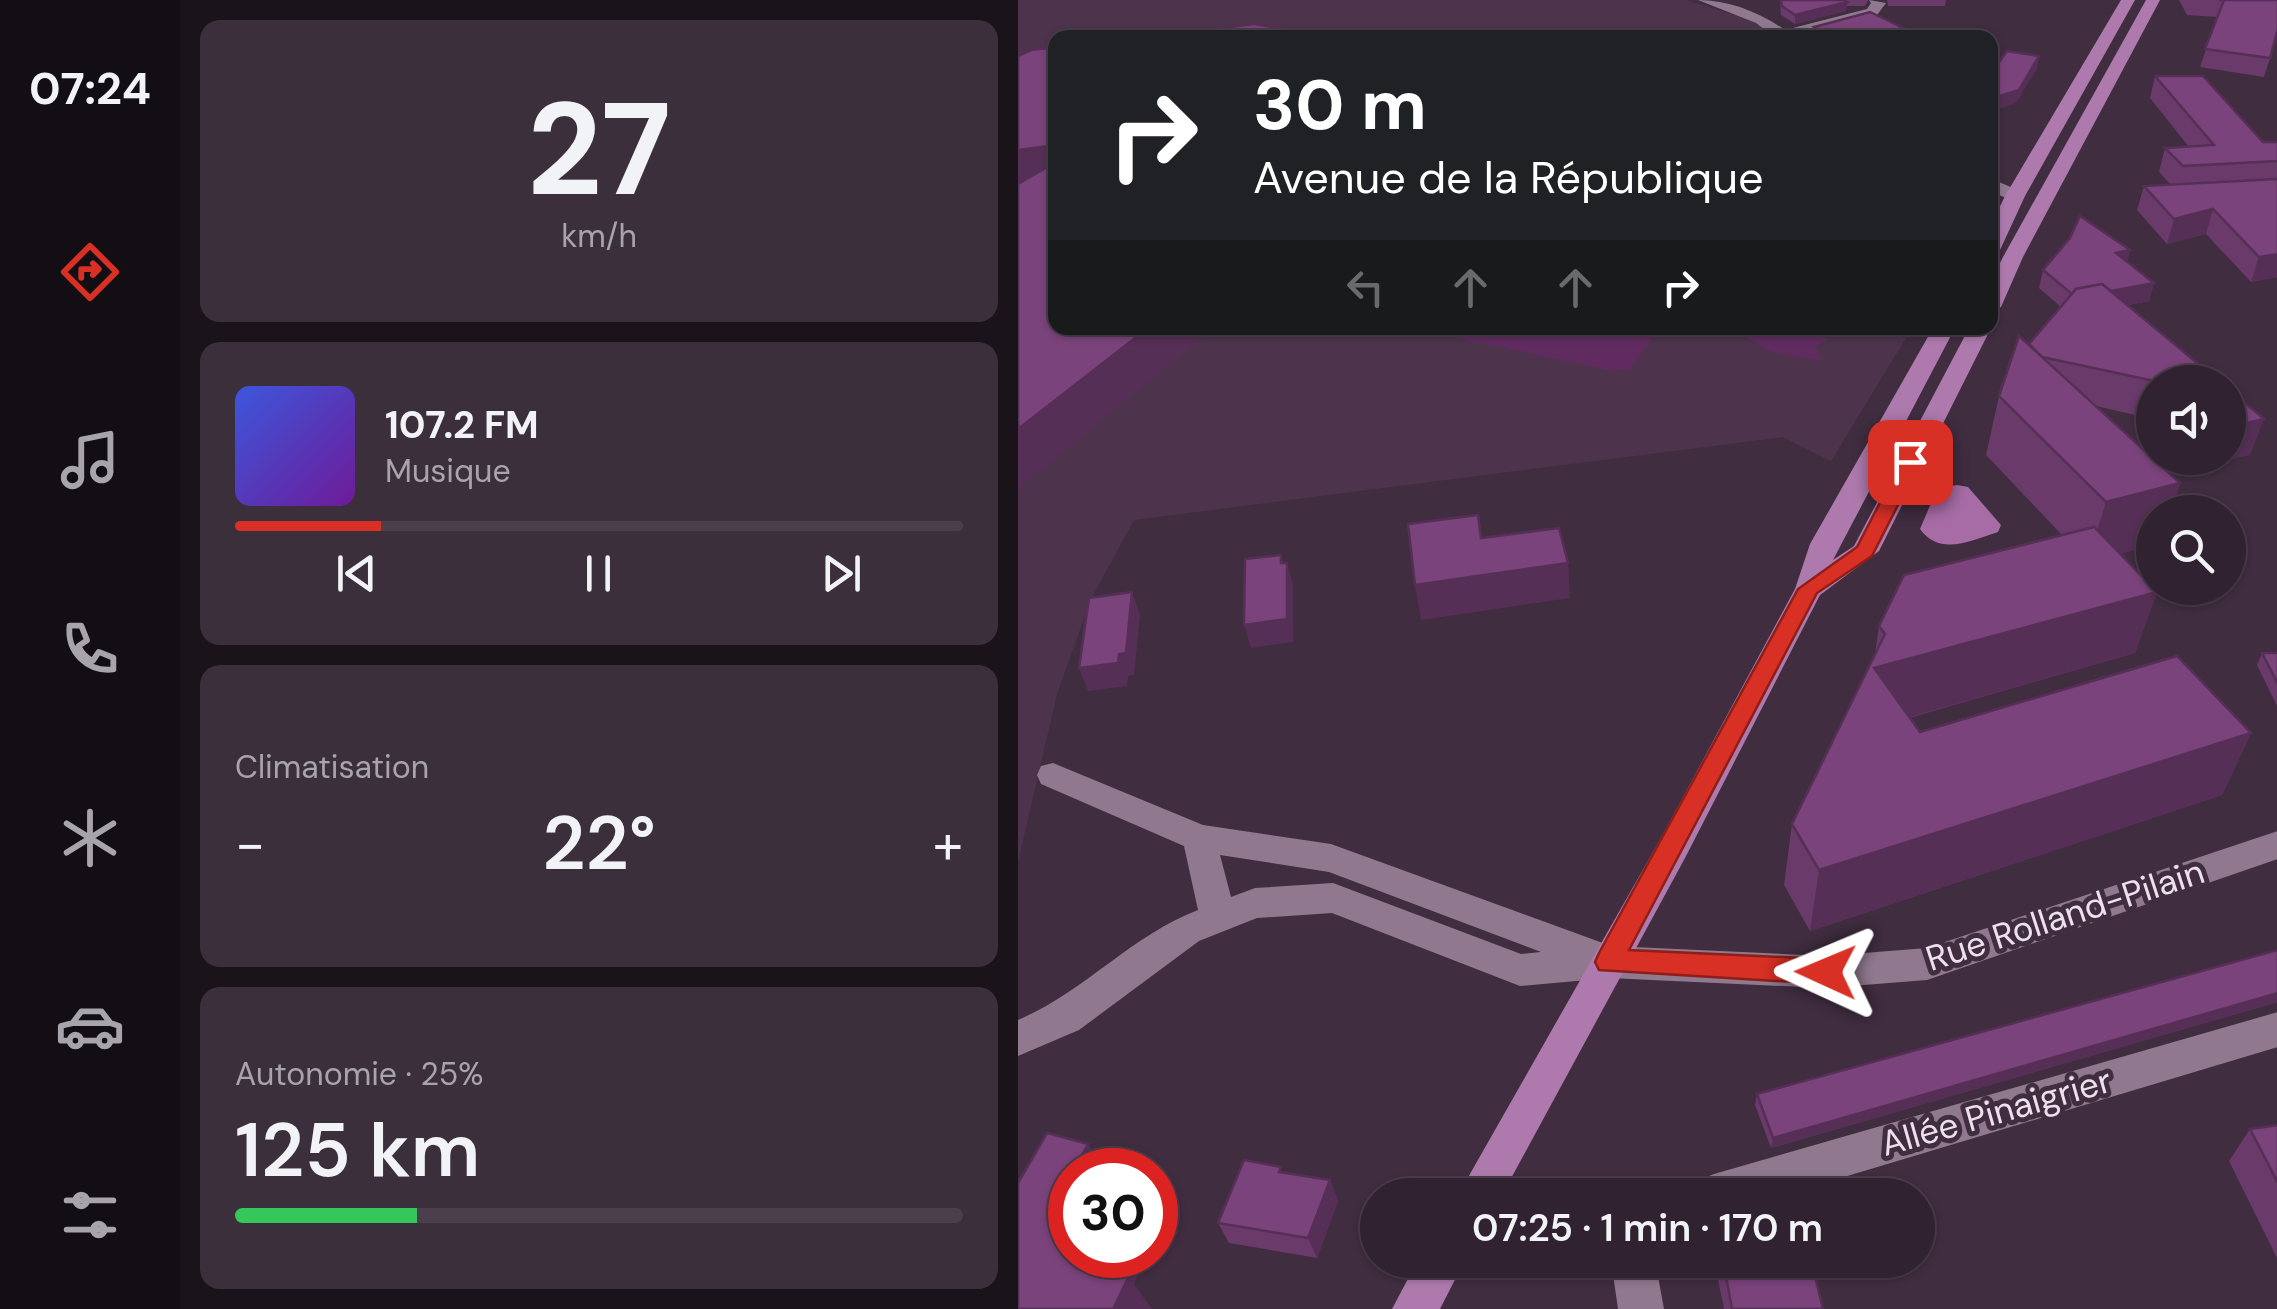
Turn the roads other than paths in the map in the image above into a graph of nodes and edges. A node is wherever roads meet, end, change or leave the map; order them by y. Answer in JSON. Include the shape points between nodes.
{"nodes":[{"id":1,"x":1706,"y":0,"type":"edge"},
{"id":2,"x":1876,"y":0,"type":"edge"},
{"id":3,"x":2128,"y":0,"type":"edge"},
{"id":4,"x":2153,"y":0,"type":"edge"},
{"id":5,"x":1774,"y":30,"type":"edge"},
{"id":6,"x":1806,"y":30,"type":"edge"},
{"id":7,"x":1998,"y":188,"type":"edge"},
{"id":8,"x":2015,"y":196,"type":"junction"},
{"id":9,"x":1998,"y":233,"type":"edge"},
{"id":10,"x":1998,"y":290,"type":"edge"},
{"id":11,"x":1940,"y":335,"type":"edge"},
{"id":12,"x":1976,"y":335,"type":"edge"},
{"id":13,"x":1809,"y":589,"type":"junction"},
{"id":14,"x":1053,"y":775,"type":"dead end"},
{"id":15,"x":1199,"y":838,"type":"junction"},
{"id":16,"x":2278,"y":844,"type":"edge"},
{"id":17,"x":1218,"y":918,"type":"junction"},
{"id":18,"x":1609,"y":962,"type":"junction"},
{"id":19,"x":2278,"y":1029,"type":"edge"},
{"id":20,"x":1018,"y":1038,"type":"edge"},
{"id":21,"x":1488,"y":1178,"type":"edge"},
{"id":22,"x":1772,"y":1178,"type":"edge"},
{"id":23,"x":1433,"y":1278,"type":"edge"},
{"id":24,"x":1636,"y":1278,"type":"edge"},
{"id":25,"x":1415,"y":1309,"type":"edge"},
{"id":26,"x":1641,"y":1309,"type":"edge"}],
"edges":[{"from":1,"to":5,"type":"street"},
{"from":2,"to":6,"type":"street","via":[[1872,12]]},
{"from":3,"to":8,"type":"main road"},
{"from":4,"to":10,"type":"main road"},
{"from":7,"to":8,"type":"street"},
{"from":8,"to":9,"type":"main road"},
{"from":11,"to":13,"type":"main road","via":[[1824,544]]},
{"from":12,"to":13,"type":"main road","via":[[1865,552]]},
{"from":13,"to":18,"type":"main road"},
{"from":14,"to":15,"type":"street"},
{"from":15,"to":17,"type":"street"},
{"from":15,"to":18,"type":"street","via":[[1331,858]]},
{"from":16,"to":18,"type":"street","name":"Rue Rolland-Pilain","via":[[1927,964],[1826,972]]},
{"from":17,"to":18,"type":"street","via":[[1255,903],[1333,898],[1520,970]]},
{"from":17,"to":20,"type":"street","via":[[1186,930],[1065,1018]]},
{"from":18,"to":21,"type":"main road"},
{"from":19,"to":22,"type":"street","name":"Allée Pinaigrier"},
{"from":23,"to":25,"type":"main road"},
{"from":24,"to":26,"type":"street"}]}
